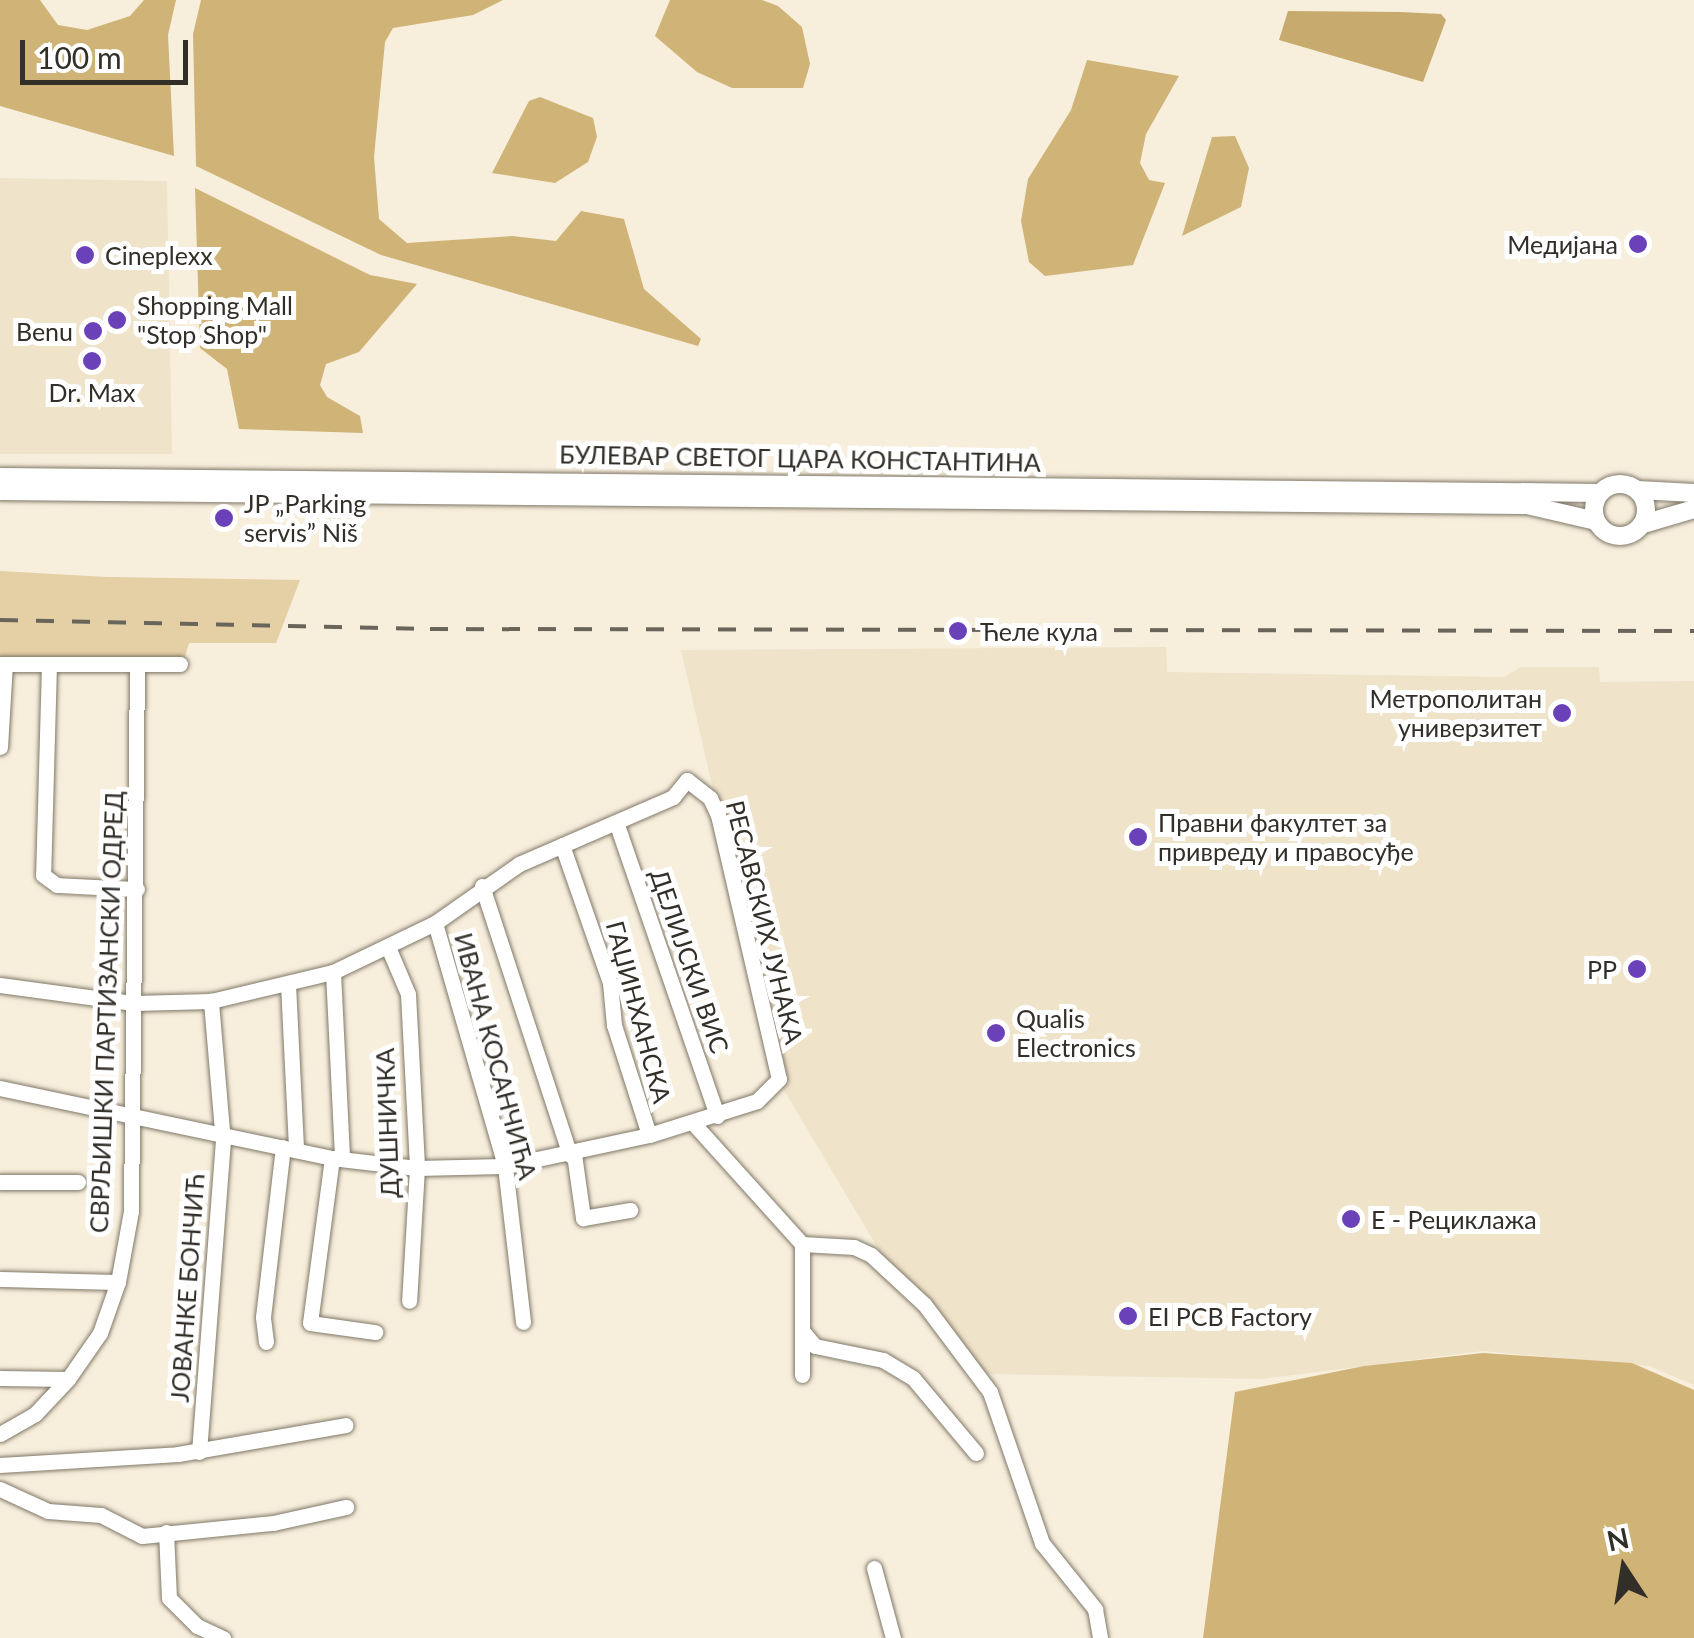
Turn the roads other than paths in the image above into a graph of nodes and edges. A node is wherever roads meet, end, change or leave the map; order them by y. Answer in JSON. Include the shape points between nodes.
{"nodes":[{"id":1,"x":0,"y":477,"type":"edge"},
{"id":2,"x":1638,"y":490,"type":"junction"},
{"id":3,"x":0,"y":492,"type":"edge"},
{"id":4,"x":1600,"y":492,"type":"junction"},
{"id":5,"x":1694,"y":493,"type":"edge"},
{"id":6,"x":1694,"y":510,"type":"edge"},
{"id":7,"x":1596,"y":520,"type":"junction"},
{"id":8,"x":1643,"y":524,"type":"junction"},
{"id":9,"x":2,"y":664,"type":"edge"},
{"id":10,"x":49,"y":664,"type":"junction"},
{"id":11,"x":138,"y":664,"type":"junction"},
{"id":12,"x":180,"y":664,"type":"dead end"},
{"id":13,"x":0,"y":747,"type":"edge"},
{"id":14,"x":616,"y":822,"type":"junction"},
{"id":15,"x":562,"y":845,"type":"junction"},
{"id":16,"x":482,"y":886,"type":"junction"},
{"id":17,"x":136,"y":890,"type":"junction"},
{"id":18,"x":435,"y":923,"type":"junction"},
{"id":19,"x":388,"y":947,"type":"junction"},
{"id":20,"x":333,"y":972,"type":"junction"},
{"id":21,"x":288,"y":984,"type":"junction"},
{"id":22,"x":0,"y":986,"type":"edge"},
{"id":23,"x":211,"y":1001,"type":"junction"},
{"id":24,"x":134,"y":1002,"type":"junction"},
{"id":25,"x":0,"y":1088,"type":"edge"},
{"id":26,"x":132,"y":1111,"type":"junction"},
{"id":27,"x":717,"y":1116,"type":"junction"},
{"id":28,"x":694,"y":1124,"type":"junction"},
{"id":29,"x":220,"y":1130,"type":"junction"},
{"id":30,"x":648,"y":1135,"type":"junction"},
{"id":31,"x":289,"y":1148,"type":"junction"},
{"id":32,"x":572,"y":1154,"type":"junction"},
{"id":33,"x":337,"y":1159,"type":"junction"},
{"id":34,"x":505,"y":1166,"type":"junction"},
{"id":35,"x":418,"y":1168,"type":"junction"},
{"id":36,"x":0,"y":1182,"type":"edge"},
{"id":37,"x":78,"y":1182,"type":"dead end"},
{"id":38,"x":630,"y":1210,"type":"dead end"},
{"id":39,"x":802,"y":1244,"type":"junction"},
{"id":40,"x":0,"y":1279,"type":"edge"},
{"id":41,"x":118,"y":1282,"type":"junction"},
{"id":42,"x":409,"y":1301,"type":"dead end"},
{"id":43,"x":523,"y":1322,"type":"dead end"},
{"id":44,"x":375,"y":1332,"type":"dead end"},
{"id":45,"x":804,"y":1333,"type":"junction"},
{"id":46,"x":266,"y":1342,"type":"dead end"},
{"id":47,"x":802,"y":1375,"type":"dead end"},
{"id":48,"x":0,"y":1378,"type":"edge"},
{"id":49,"x":68,"y":1379,"type":"junction"},
{"id":50,"x":346,"y":1424,"type":"dead end"},
{"id":51,"x":0,"y":1434,"type":"edge"},
{"id":52,"x":199,"y":1452,"type":"junction"},
{"id":53,"x":976,"y":1453,"type":"dead end"},
{"id":54,"x":0,"y":1465,"type":"edge"},
{"id":55,"x":0,"y":1489,"type":"edge"},
{"id":56,"x":346,"y":1507,"type":"dead end"},
{"id":57,"x":166,"y":1532,"type":"junction"},
{"id":58,"x":874,"y":1568,"type":"dead end"},
{"id":59,"x":223,"y":1638,"type":"edge"},
{"id":60,"x":893,"y":1638,"type":"edge"},
{"id":61,"x":1100,"y":1638,"type":"edge"}],
"edges":[{"from":1,"to":4,"type":"main road","name":"БУЛЕВАР СВЕТОГ ЦАРА КОНСТАНТИНА"},
{"from":2,"to":4,"type":"main road","via":[[1618,484]]},
{"from":2,"to":5,"type":"main road"},
{"from":2,"to":8,"type":"main road","via":[[1647,509]]},
{"from":3,"to":7,"type":"main road","name":"БУЛЕВАР СВЕТОГ ЦАРА КОНСТАНТИНА","via":[[1527,505]]},
{"from":4,"to":7,"type":"main road"},
{"from":6,"to":8,"type":"main road"},
{"from":7,"to":8,"type":"main road","via":[[1617,536]]},
{"from":9,"to":10,"type":"street"},
{"from":9,"to":13,"type":"street"},
{"from":10,"to":11,"type":"street"},
{"from":10,"to":17,"type":"street","via":[[43,875],[57,885]]},
{"from":11,"to":12,"type":"street"},
{"from":11,"to":17,"type":"street","name":"СВРЉИШКИ ПАРТИЗАНСКИ ОДРЕД"},
{"from":14,"to":15,"type":"street"},
{"from":14,"to":27,"type":"street","name":"ДЕЛИЈСКИ ВИС"},
{"from":14,"to":27,"type":"street","name":"РЕСАВСКИХ ЈУНАКА","via":[[673,797],[686,780],[718,815],[779,1079],[757,1102]]},
{"from":15,"to":16,"type":"street"},
{"from":15,"to":30,"type":"street","name":"ГАЏИНХАНСКА","via":[[610,983],[614,1024]]},
{"from":16,"to":18,"type":"street"},
{"from":16,"to":32,"type":"street"},
{"from":17,"to":24,"type":"street","name":"СВРЉИШКИ ПАРТИЗАНСКИ ОДРЕД"},
{"from":18,"to":19,"type":"street"},
{"from":18,"to":34,"type":"street","name":"ИВАНА КОСАНЧИЋА"},
{"from":19,"to":20,"type":"street"},
{"from":19,"to":35,"type":"street","name":"ДУШНИЧКА","via":[[408,994]]},
{"from":20,"to":21,"type":"street"},
{"from":20,"to":33,"type":"street"},
{"from":21,"to":23,"type":"street"},
{"from":21,"to":31,"type":"street"},
{"from":22,"to":24,"type":"street"},
{"from":23,"to":24,"type":"street"},
{"from":23,"to":29,"type":"street","name":"ЈОВАНКЕ БОНЧИЋ"},
{"from":24,"to":26,"type":"street","name":"СВРЉИШКИ ПАРТИЗАНСКИ ОДРЕД"},
{"from":25,"to":26,"type":"street"},
{"from":26,"to":29,"type":"street"},
{"from":26,"to":41,"type":"street","name":"СВРЉИШКИ ПАРТИЗАНСКИ ОДРЕД","via":[[130,1211]]},
{"from":27,"to":28,"type":"street"},
{"from":28,"to":30,"type":"street"},
{"from":28,"to":39,"type":"street"},
{"from":29,"to":31,"type":"street"},
{"from":29,"to":52,"type":"street","name":"ЈОВАНКЕ БОНЧИЋ"},
{"from":30,"to":32,"type":"street"},
{"from":31,"to":33,"type":"street"},
{"from":31,"to":46,"type":"street","via":[[263,1317]]},
{"from":32,"to":34,"type":"street"},
{"from":32,"to":38,"type":"street","via":[[583,1218]]},
{"from":33,"to":35,"type":"street"},
{"from":33,"to":44,"type":"street","via":[[310,1322]]},
{"from":34,"to":35,"type":"street"},
{"from":34,"to":43,"type":"street","name":"ИВАНА КОСАНЧИЋА"},
{"from":35,"to":42,"type":"street","name":"ДУШНИЧКА"},
{"from":36,"to":37,"type":"street"},
{"from":39,"to":45,"type":"street"},
{"from":39,"to":61,"type":"street","via":[[854,1247],[871,1255],[924,1304],[990,1392],[1042,1544],[1094,1609]]},
{"from":40,"to":41,"type":"street"},
{"from":41,"to":49,"type":"street","name":"СВРЉИШКИ ПАРТИЗАНСКИ ОДРЕД","via":[[100,1333]]},
{"from":45,"to":47,"type":"street"},
{"from":45,"to":53,"type":"street","via":[[815,1346],[883,1360],[913,1378]]},
{"from":48,"to":49,"type":"street"},
{"from":49,"to":51,"type":"street","name":"СВРЉИШКИ ПАРТИЗАНСКИ ОДРЕД","via":[[35,1414]]},
{"from":50,"to":52,"type":"street"},
{"from":52,"to":54,"type":"street"},
{"from":55,"to":57,"type":"street","via":[[48,1511],[101,1515],[142,1536]]},
{"from":56,"to":57,"type":"street","via":[[274,1523]]},
{"from":57,"to":59,"type":"street","via":[[170,1598],[197,1626]]},
{"from":58,"to":60,"type":"street"}]}
